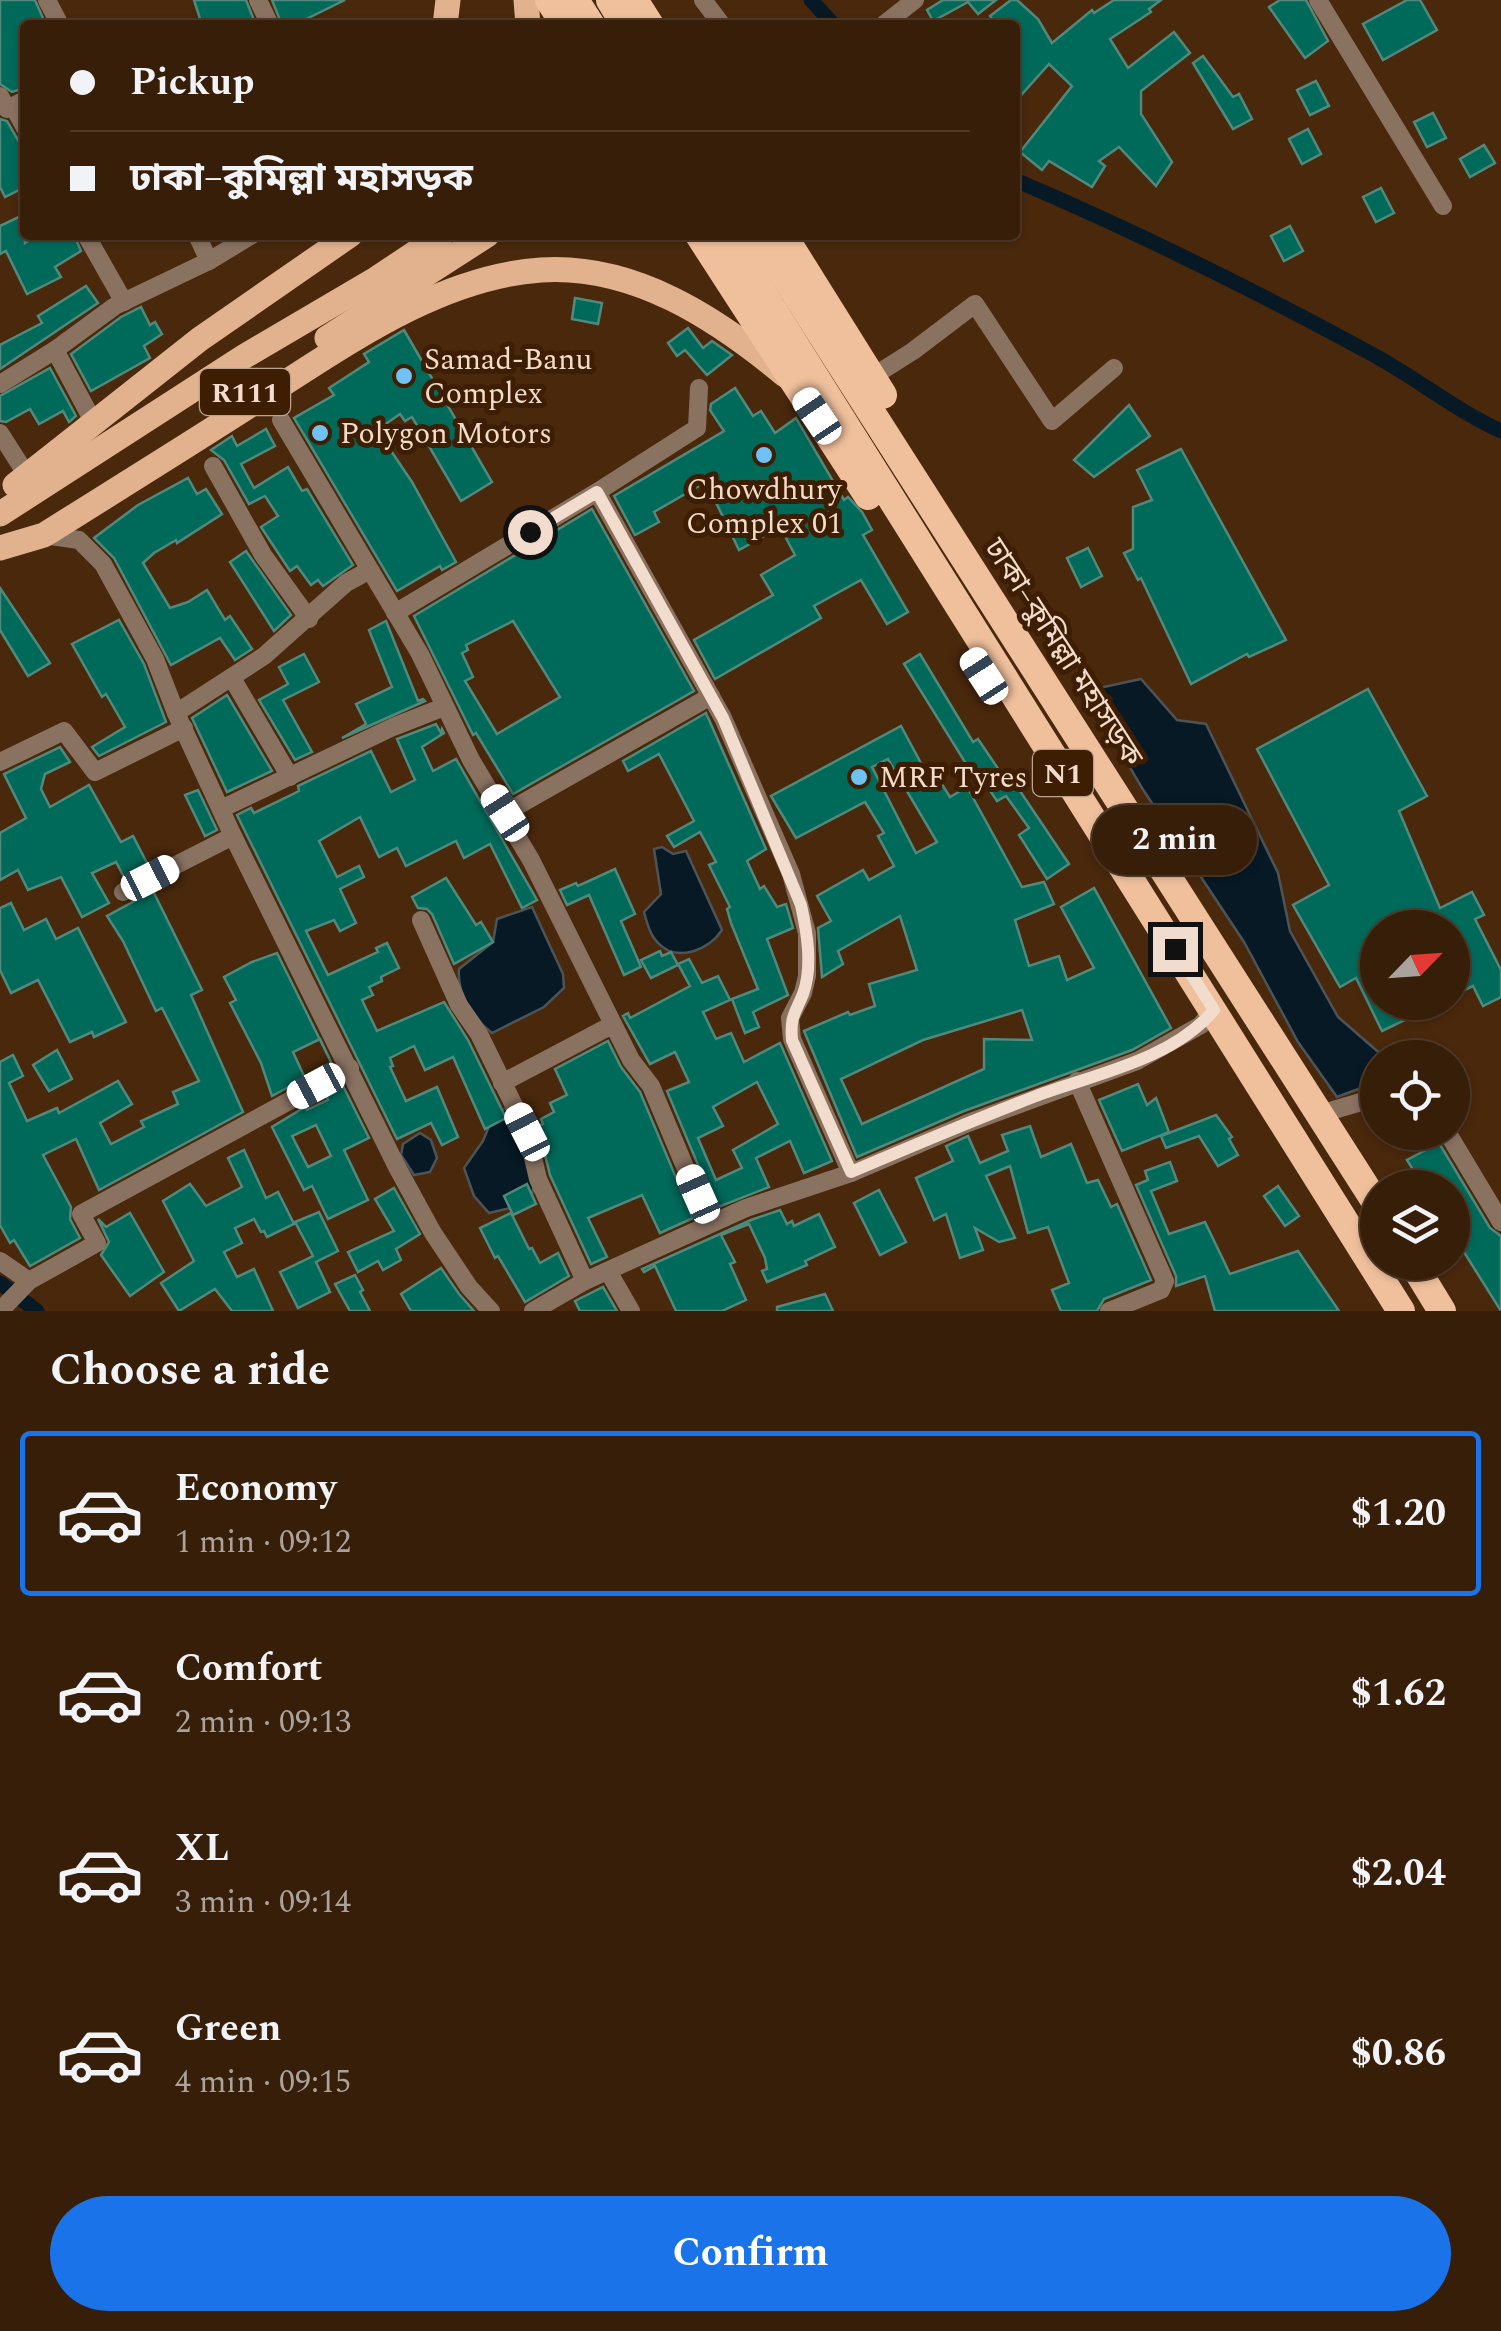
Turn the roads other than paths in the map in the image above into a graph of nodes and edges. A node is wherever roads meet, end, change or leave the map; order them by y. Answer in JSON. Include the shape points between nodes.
{"nodes":[{"id":1,"x":702,"y":0,"type":"edge"},
{"id":2,"x":915,"y":0,"type":"edge"},
{"id":3,"x":1318,"y":0,"type":"edge"},
{"id":4,"x":718,"y":20,"type":"edge"},
{"id":5,"x":889,"y":20,"type":"edge"},
{"id":6,"x":1443,"y":206,"type":"dead end"},
{"id":7,"x":89,"y":240,"type":"edge"},
{"id":8,"x":198,"y":240,"type":"edge"},
{"id":9,"x":244,"y":240,"type":"edge"},
{"id":10,"x":343,"y":240,"type":"edge"},
{"id":11,"x":434,"y":240,"type":"edge"},
{"id":12,"x":479,"y":240,"type":"edge"},
{"id":13,"x":703,"y":240,"type":"edge"},
{"id":14,"x":729,"y":240,"type":"edge"},
{"id":15,"x":761,"y":240,"type":"edge"},
{"id":16,"x":786,"y":240,"type":"edge"},
{"id":17,"x":209,"y":261,"type":"junction"},
{"id":18,"x":124,"y":302,"type":"junction"},
{"id":19,"x":55,"y":350,"type":"junction"},
{"id":20,"x":1114,"y":368,"type":"dead end"},
{"id":21,"x":872,"y":377,"type":"junction"},
{"id":22,"x":0,"y":384,"type":"edge"},
{"id":23,"x":796,"y":385,"type":"junction"},
{"id":24,"x":699,"y":388,"type":"dead end"},
{"id":25,"x":282,"y":420,"type":"dead end"},
{"id":26,"x":94,"y":425,"type":"junction"},
{"id":27,"x":0,"y":433,"type":"edge"},
{"id":28,"x":214,"y":466,"type":"dead end"},
{"id":29,"x":28,"y":477,"type":"junction"},
{"id":30,"x":597,"y":492,"type":"junction"},
{"id":31,"x":0,"y":498,"type":"edge"},
{"id":32,"x":0,"y":514,"type":"edge"},
{"id":33,"x":44,"y":535,"type":"junction"},
{"id":34,"x":0,"y":545,"type":"edge"},
{"id":35,"x":368,"y":571,"type":"junction"},
{"id":36,"x":395,"y":612,"type":"junction"},
{"id":37,"x":309,"y":618,"type":"junction"},
{"id":38,"x":232,"y":678,"type":"junction"},
{"id":39,"x":711,"y":696,"type":"junction"},
{"id":40,"x":444,"y":707,"type":"junction"},
{"id":41,"x":1064,"y":711,"type":"junction"},
{"id":42,"x":180,"y":721,"type":"junction"},
{"id":43,"x":1040,"y":736,"type":"junction"},
{"id":44,"x":0,"y":762,"type":"edge"},
{"id":45,"x":290,"y":777,"type":"junction"},
{"id":46,"x":221,"y":809,"type":"junction"},
{"id":47,"x":505,"y":813,"type":"junction"},
{"id":48,"x":233,"y":836,"type":"junction"},
{"id":49,"x":123,"y":892,"type":"dead end"},
{"id":50,"x":421,"y":920,"type":"dead end"},
{"id":51,"x":1214,"y":1010,"type":"junction"},
{"id":52,"x":612,"y":1025,"type":"junction"},
{"id":53,"x":350,"y":1068,"type":"junction"},
{"id":54,"x":1077,"y":1081,"type":"junction"},
{"id":55,"x":502,"y":1083,"type":"junction"},
{"id":56,"x":1360,"y":1102,"type":"edge"},
{"id":57,"x":1320,"y":1114,"type":"junction"},
{"id":58,"x":1458,"y":1150,"type":"edge"},
{"id":59,"x":851,"y":1172,"type":"junction"},
{"id":60,"x":1360,"y":1177,"type":"edge"},
{"id":61,"x":1501,"y":1222,"type":"edge"},
{"id":62,"x":709,"y":1224,"type":"junction"},
{"id":63,"x":0,"y":1261,"type":"edge"},
{"id":64,"x":608,"y":1271,"type":"junction"},
{"id":65,"x":1423,"y":1280,"type":"edge"},
{"id":66,"x":586,"y":1281,"type":"junction"},
{"id":67,"x":28,"y":1282,"type":"junction"},
{"id":68,"x":0,"y":1311,"type":"edge"},
{"id":69,"x":491,"y":1311,"type":"edge"},
{"id":70,"x":534,"y":1311,"type":"edge"},
{"id":71,"x":631,"y":1311,"type":"edge"},
{"id":72,"x":1109,"y":1311,"type":"edge"},
{"id":73,"x":1401,"y":1311,"type":"edge"},
{"id":74,"x":1442,"y":1311,"type":"edge"}],
"edges":[{"from":1,"to":4,"type":"street"},
{"from":2,"to":5,"type":"street"},
{"from":3,"to":6,"type":"street"},
{"from":7,"to":18,"type":"street"},
{"from":8,"to":17,"type":"street"},
{"from":9,"to":17,"type":"street"},
{"from":10,"to":26,"type":"main road","number":"R111","via":[[200,339]]},
{"from":11,"to":32,"type":"main road","number":"R111"},
{"from":12,"to":34,"type":"main road","number":"R111"},
{"from":13,"to":23,"type":"highway"},
{"from":14,"to":43,"type":"highway","name":"ঢাকা–কুমিল্লা মহাসড়ক","number":"N1"},
{"from":15,"to":41,"type":"highway","name":"ঢাকা–কুমিল্লা মহাসড়ক","number":"N1"},
{"from":16,"to":21,"type":"highway"},
{"from":17,"to":18,"type":"street"},
{"from":18,"to":19,"type":"street"},
{"from":19,"to":22,"type":"street"},
{"from":19,"to":26,"type":"street"},
{"from":20,"to":21,"type":"street","via":[[1052,421],[975,304]]},
{"from":21,"to":41,"type":"highway","via":[[1015,605]]},
{"from":23,"to":33,"type":"main road","number":"R111","via":[[720,325],[656,291],[573,271],[511,274],[452,292],[377,328]]},
{"from":23,"to":43,"type":"highway","via":[[984,676]]},
{"from":24,"to":30,"type":"street","via":[[697,428]]},
{"from":25,"to":35,"type":"street"},
{"from":26,"to":29,"type":"main road","number":"R111"},
{"from":27,"to":29,"type":"street"},
{"from":28,"to":37,"type":"street","via":[[264,556]]},
{"from":29,"to":31,"type":"main road","number":"R111"},
{"from":30,"to":36,"type":"street"},
{"from":30,"to":39,"type":"street"},
{"from":33,"to":34,"type":"main road","number":"R111"},
{"from":33,"to":42,"type":"street","via":[[79,540],[103,564],[156,659]]},
{"from":35,"to":36,"type":"street"},
{"from":35,"to":37,"type":"street"},
{"from":36,"to":40,"type":"street"},
{"from":37,"to":38,"type":"street"},
{"from":38,"to":42,"type":"street"},
{"from":38,"to":45,"type":"street"},
{"from":39,"to":47,"type":"street"},
{"from":39,"to":59,"type":"street","via":[[801,905],[806,976],[790,1018],[792,1040]]},
{"from":40,"to":45,"type":"street"},
{"from":40,"to":47,"type":"street"},
{"from":41,"to":57,"type":"highway","name":"ঢাকা–কুমিল্লা মহাসড়ক","number":"N1"},
{"from":42,"to":44,"type":"street","via":[[96,772],[64,731]]},
{"from":42,"to":46,"type":"street"},
{"from":43,"to":51,"type":"highway","name":"ঢাকা–কুমিল্লা মহাসড়ক","number":"N1"},
{"from":45,"to":46,"type":"street"},
{"from":46,"to":48,"type":"street"},
{"from":47,"to":52,"type":"street"},
{"from":48,"to":49,"type":"street"},
{"from":48,"to":53,"type":"street"},
{"from":50,"to":55,"type":"street"},
{"from":51,"to":54,"type":"street","via":[[1171,1044]]},
{"from":51,"to":73,"type":"highway","name":"ঢাকা–কুমিল্লা মহাসড়ক","number":"N1"},
{"from":52,"to":55,"type":"street"},
{"from":52,"to":62,"type":"street","via":[[652,1086]]},
{"from":53,"to":67,"type":"street","via":[[81,1214],[97,1242]]},
{"from":53,"to":69,"type":"street","via":[[433,1233]]},
{"from":54,"to":59,"type":"street"},
{"from":54,"to":72,"type":"street","via":[[1165,1281],[1161,1290]]},
{"from":55,"to":66,"type":"street"},
{"from":56,"to":57,"type":"street"},
{"from":57,"to":60,"type":"highway","name":"ঢাকা–কুমিল্লা মহাসড়ক","number":"N1"},
{"from":58,"to":61,"type":"street"},
{"from":59,"to":62,"type":"street"},
{"from":62,"to":64,"type":"street"},
{"from":63,"to":67,"type":"street"},
{"from":64,"to":66,"type":"street"},
{"from":64,"to":71,"type":"street"},
{"from":65,"to":74,"type":"highway"},
{"from":66,"to":70,"type":"street"},
{"from":67,"to":68,"type":"street"}]}
